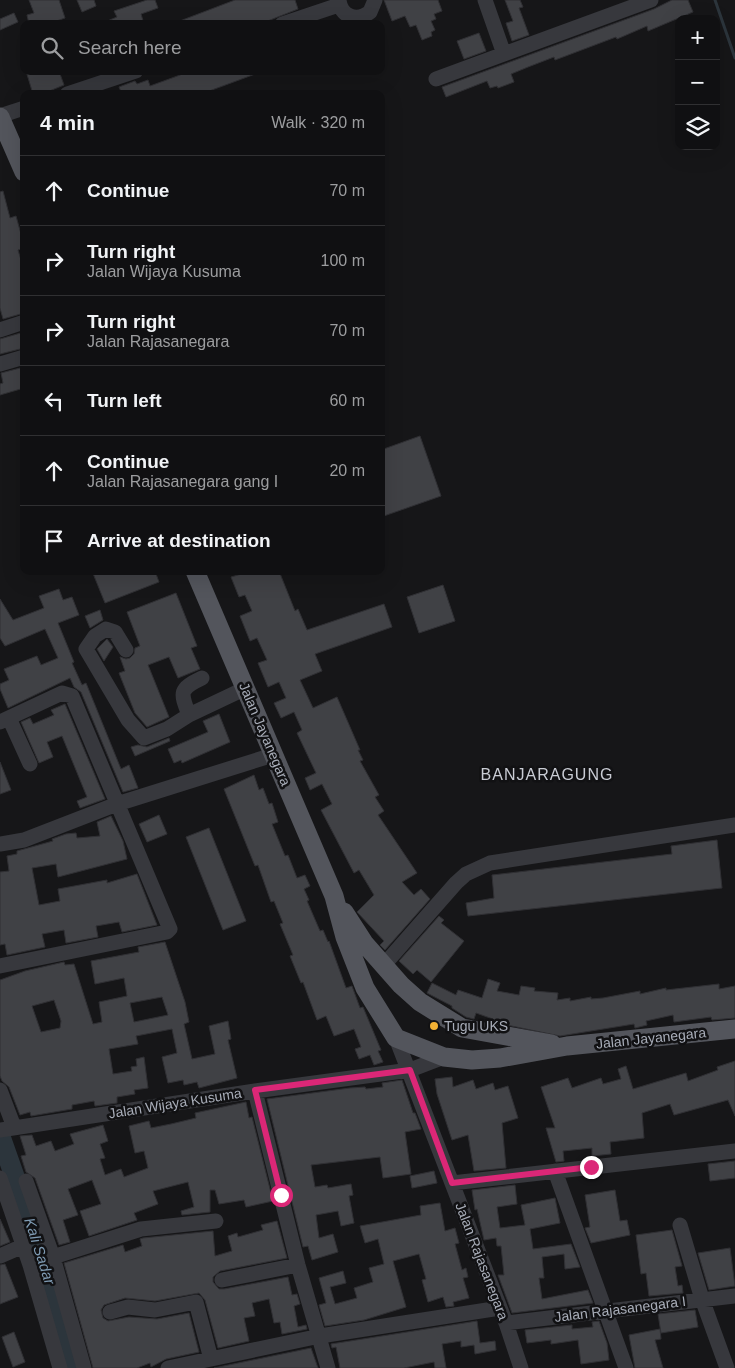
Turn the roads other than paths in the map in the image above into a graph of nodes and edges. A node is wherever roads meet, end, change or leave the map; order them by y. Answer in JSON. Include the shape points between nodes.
{"nodes":[{"id":1,"x":375,"y":0,"type":"edge"},
{"id":2,"x":485,"y":0,"type":"edge"},
{"id":3,"x":651,"y":0,"type":"edge"},
{"id":4,"x":339,"y":2,"type":"edge"},
{"id":5,"x":292,"y":20,"type":"edge"},
{"id":6,"x":504,"y":54,"type":"junction"},
{"id":7,"x":124,"y":75,"type":"edge"},
{"id":8,"x":436,"y":79,"type":"dead end"},
{"id":9,"x":79,"y":90,"type":"edge"},
{"id":10,"x":20,"y":109,"type":"edge"},
{"id":11,"x":0,"y":116,"type":"edge"},
{"id":12,"x":20,"y":163,"type":"edge"},
{"id":13,"x":20,"y":323,"type":"edge"},
{"id":14,"x":0,"y":330,"type":"edge"},
{"id":15,"x":20,"y":358,"type":"edge"},
{"id":16,"x":0,"y":364,"type":"edge"},
{"id":17,"x":198,"y":575,"type":"edge"},
{"id":18,"x":126,"y":650,"type":"dead end"},
{"id":19,"x":202,"y":678,"type":"dead end"},
{"id":20,"x":246,"y":688,"type":"junction"},
{"id":21,"x":189,"y":715,"type":"junction"},
{"id":22,"x":5,"y":720,"type":"edge"},
{"id":23,"x":273,"y":755,"type":"junction"},
{"id":24,"x":30,"y":764,"type":"dead end"},
{"id":25,"x":117,"y":804,"type":"junction"},
{"id":26,"x":735,"y":825,"type":"edge"},
{"id":27,"x":0,"y":844,"type":"edge"},
{"id":28,"x":334,"y":896,"type":"junction"},
{"id":29,"x":0,"y":966,"type":"edge"},
{"id":30,"x":383,"y":966,"type":"junction"},
{"id":31,"x":401,"y":985,"type":"junction"},
{"id":32,"x":375,"y":1005,"type":"junction"},
{"id":33,"x":735,"y":1029,"type":"edge"},
{"id":34,"x":478,"y":1031,"type":"junction"},
{"id":35,"x":396,"y":1038,"type":"junction"},
{"id":36,"x":566,"y":1046,"type":"junction"},
{"id":37,"x":444,"y":1057,"type":"junction"},
{"id":38,"x":472,"y":1060,"type":"junction"},
{"id":39,"x":410,"y":1070,"type":"junction"},
{"id":40,"x":0,"y":1090,"type":"edge"},
{"id":41,"x":255,"y":1090,"type":"junction"},
{"id":42,"x":6,"y":1129,"type":"edge"},
{"id":43,"x":735,"y":1152,"type":"edge"},
{"id":44,"x":555,"y":1171,"type":"junction"},
{"id":45,"x":26,"y":1181,"type":"dead end"},
{"id":46,"x":452,"y":1183,"type":"junction"},
{"id":47,"x":2,"y":1186,"type":"edge"},
{"id":48,"x":216,"y":1221,"type":"dead end"},
{"id":49,"x":680,"y":1225,"type":"dead end"},
{"id":50,"x":23,"y":1246,"type":"junction"},
{"id":51,"x":0,"y":1256,"type":"edge"},
{"id":52,"x":52,"y":1257,"type":"junction"},
{"id":53,"x":298,"y":1265,"type":"junction"},
{"id":54,"x":222,"y":1280,"type":"dead end"},
{"id":55,"x":735,"y":1296,"type":"edge"},
{"id":56,"x":702,"y":1299,"type":"junction"},
{"id":57,"x":500,"y":1308,"type":"junction"},
{"id":58,"x":606,"y":1310,"type":"junction"},
{"id":59,"x":110,"y":1312,"type":"dead end"},
{"id":60,"x":506,"y":1323,"type":"junction"},
{"id":61,"x":320,"y":1336,"type":"junction"},
{"id":62,"x":211,"y":1359,"type":"junction"},
{"id":63,"x":60,"y":1368,"type":"edge"},
{"id":64,"x":84,"y":1368,"type":"edge"},
{"id":65,"x":168,"y":1368,"type":"edge"},
{"id":66,"x":328,"y":1368,"type":"edge"},
{"id":67,"x":521,"y":1368,"type":"edge"},
{"id":68,"x":626,"y":1368,"type":"edge"},
{"id":69,"x":726,"y":1368,"type":"edge"}],
"edges":[{"from":1,"to":4,"type":"street","via":[[370,12],[359,18],[347,15]]},
{"from":2,"to":6,"type":"street"},
{"from":3,"to":6,"type":"street"},
{"from":4,"to":5,"type":"street"},
{"from":6,"to":8,"type":"street"},
{"from":7,"to":9,"type":"street"},
{"from":10,"to":11,"type":"street"},
{"from":11,"to":12,"type":"main road"},
{"from":13,"to":14,"type":"street"},
{"from":15,"to":16,"type":"street"},
{"from":17,"to":20,"type":"main road","name":"Jalan Jayanegara"},
{"from":18,"to":21,"type":"street","via":[[115,632],[106,629],[95,636],[86,649],[138,733],[144,738]]},
{"from":19,"to":21,"type":"street","via":[[182,692]]},
{"from":20,"to":21,"type":"street"},
{"from":20,"to":23,"type":"main road","name":"Jalan Jayanegara"},
{"from":22,"to":24,"type":"street"},
{"from":22,"to":25,"type":"street","via":[[62,694],[70,694]]},
{"from":23,"to":25,"type":"street"},
{"from":23,"to":28,"type":"main road","name":"Jalan Jayanegara"},
{"from":25,"to":27,"type":"street","via":[[24,840]]},
{"from":25,"to":29,"type":"street","via":[[170,926],[169,931]]},
{"from":26,"to":30,"type":"street","via":[[490,863],[456,883]]},
{"from":28,"to":30,"type":"main road","name":"Jalan Jayanegara"},
{"from":28,"to":32,"type":"main road","name":"Jalan Jayanegara","via":[[345,937]]},
{"from":30,"to":31,"type":"main road","name":"Jalan Jayanegara"},
{"from":31,"to":32,"type":"main road","via":[[382,989]]},
{"from":31,"to":34,"type":"main road","name":"Jalan Jayanegara","via":[[420,1002],[462,1028]]},
{"from":32,"to":35,"type":"main road","name":"Jalan Jayanegara"},
{"from":33,"to":36,"type":"main road","name":"Jalan Jayanegara"},
{"from":34,"to":36,"type":"main road","name":"Jalan Jayanegara"},
{"from":34,"to":38,"type":"main road","via":[[482,1039],[480,1051]]},
{"from":35,"to":37,"type":"main road","name":"Jalan Jayanegara"},
{"from":35,"to":39,"type":"street","name":"Jalan Rajasanegara"},
{"from":36,"to":38,"type":"main road","name":"Jalan Jayanegara"},
{"from":37,"to":38,"type":"main road","name":"Jalan Jayanegara"},
{"from":37,"to":39,"type":"street","name":"Jalan Wijaya Kusuma"},
{"from":39,"to":41,"type":"street","name":"Jalan Wijaya Kusuma"},
{"from":39,"to":46,"type":"street","name":"Jalan Rajasanegara"},
{"from":40,"to":42,"type":"street"},
{"from":41,"to":42,"type":"street","name":"Jalan Wijaya Kusuma"},
{"from":41,"to":53,"type":"street"},
{"from":43,"to":44,"type":"street"},
{"from":44,"to":46,"type":"street"},
{"from":44,"to":58,"type":"street"},
{"from":45,"to":52,"type":"street"},
{"from":46,"to":57,"type":"street","name":"Jalan Rajasanegara"},
{"from":47,"to":50,"type":"street"},
{"from":48,"to":52,"type":"street","via":[[141,1229]]},
{"from":49,"to":56,"type":"street"},
{"from":50,"to":51,"type":"street"},
{"from":50,"to":63,"type":"street"},
{"from":52,"to":64,"type":"street"},
{"from":53,"to":54,"type":"street"},
{"from":53,"to":61,"type":"street"},
{"from":55,"to":56,"type":"street","name":"Jalan Rajasanegara I"},
{"from":56,"to":58,"type":"street","name":"Jalan Rajasanegara I"},
{"from":56,"to":69,"type":"street"},
{"from":57,"to":60,"type":"street","name":"Jalan Rajasanegara"},
{"from":57,"to":61,"type":"street"},
{"from":58,"to":60,"type":"street","name":"Jalan Rajasanegara I"},
{"from":58,"to":68,"type":"street"},
{"from":59,"to":62,"type":"street","via":[[128,1307],[155,1310],[196,1302]]},
{"from":60,"to":67,"type":"street","name":"Jalan Rajasanegara"},
{"from":61,"to":62,"type":"street"},
{"from":61,"to":66,"type":"street"},
{"from":62,"to":65,"type":"street"}]}
